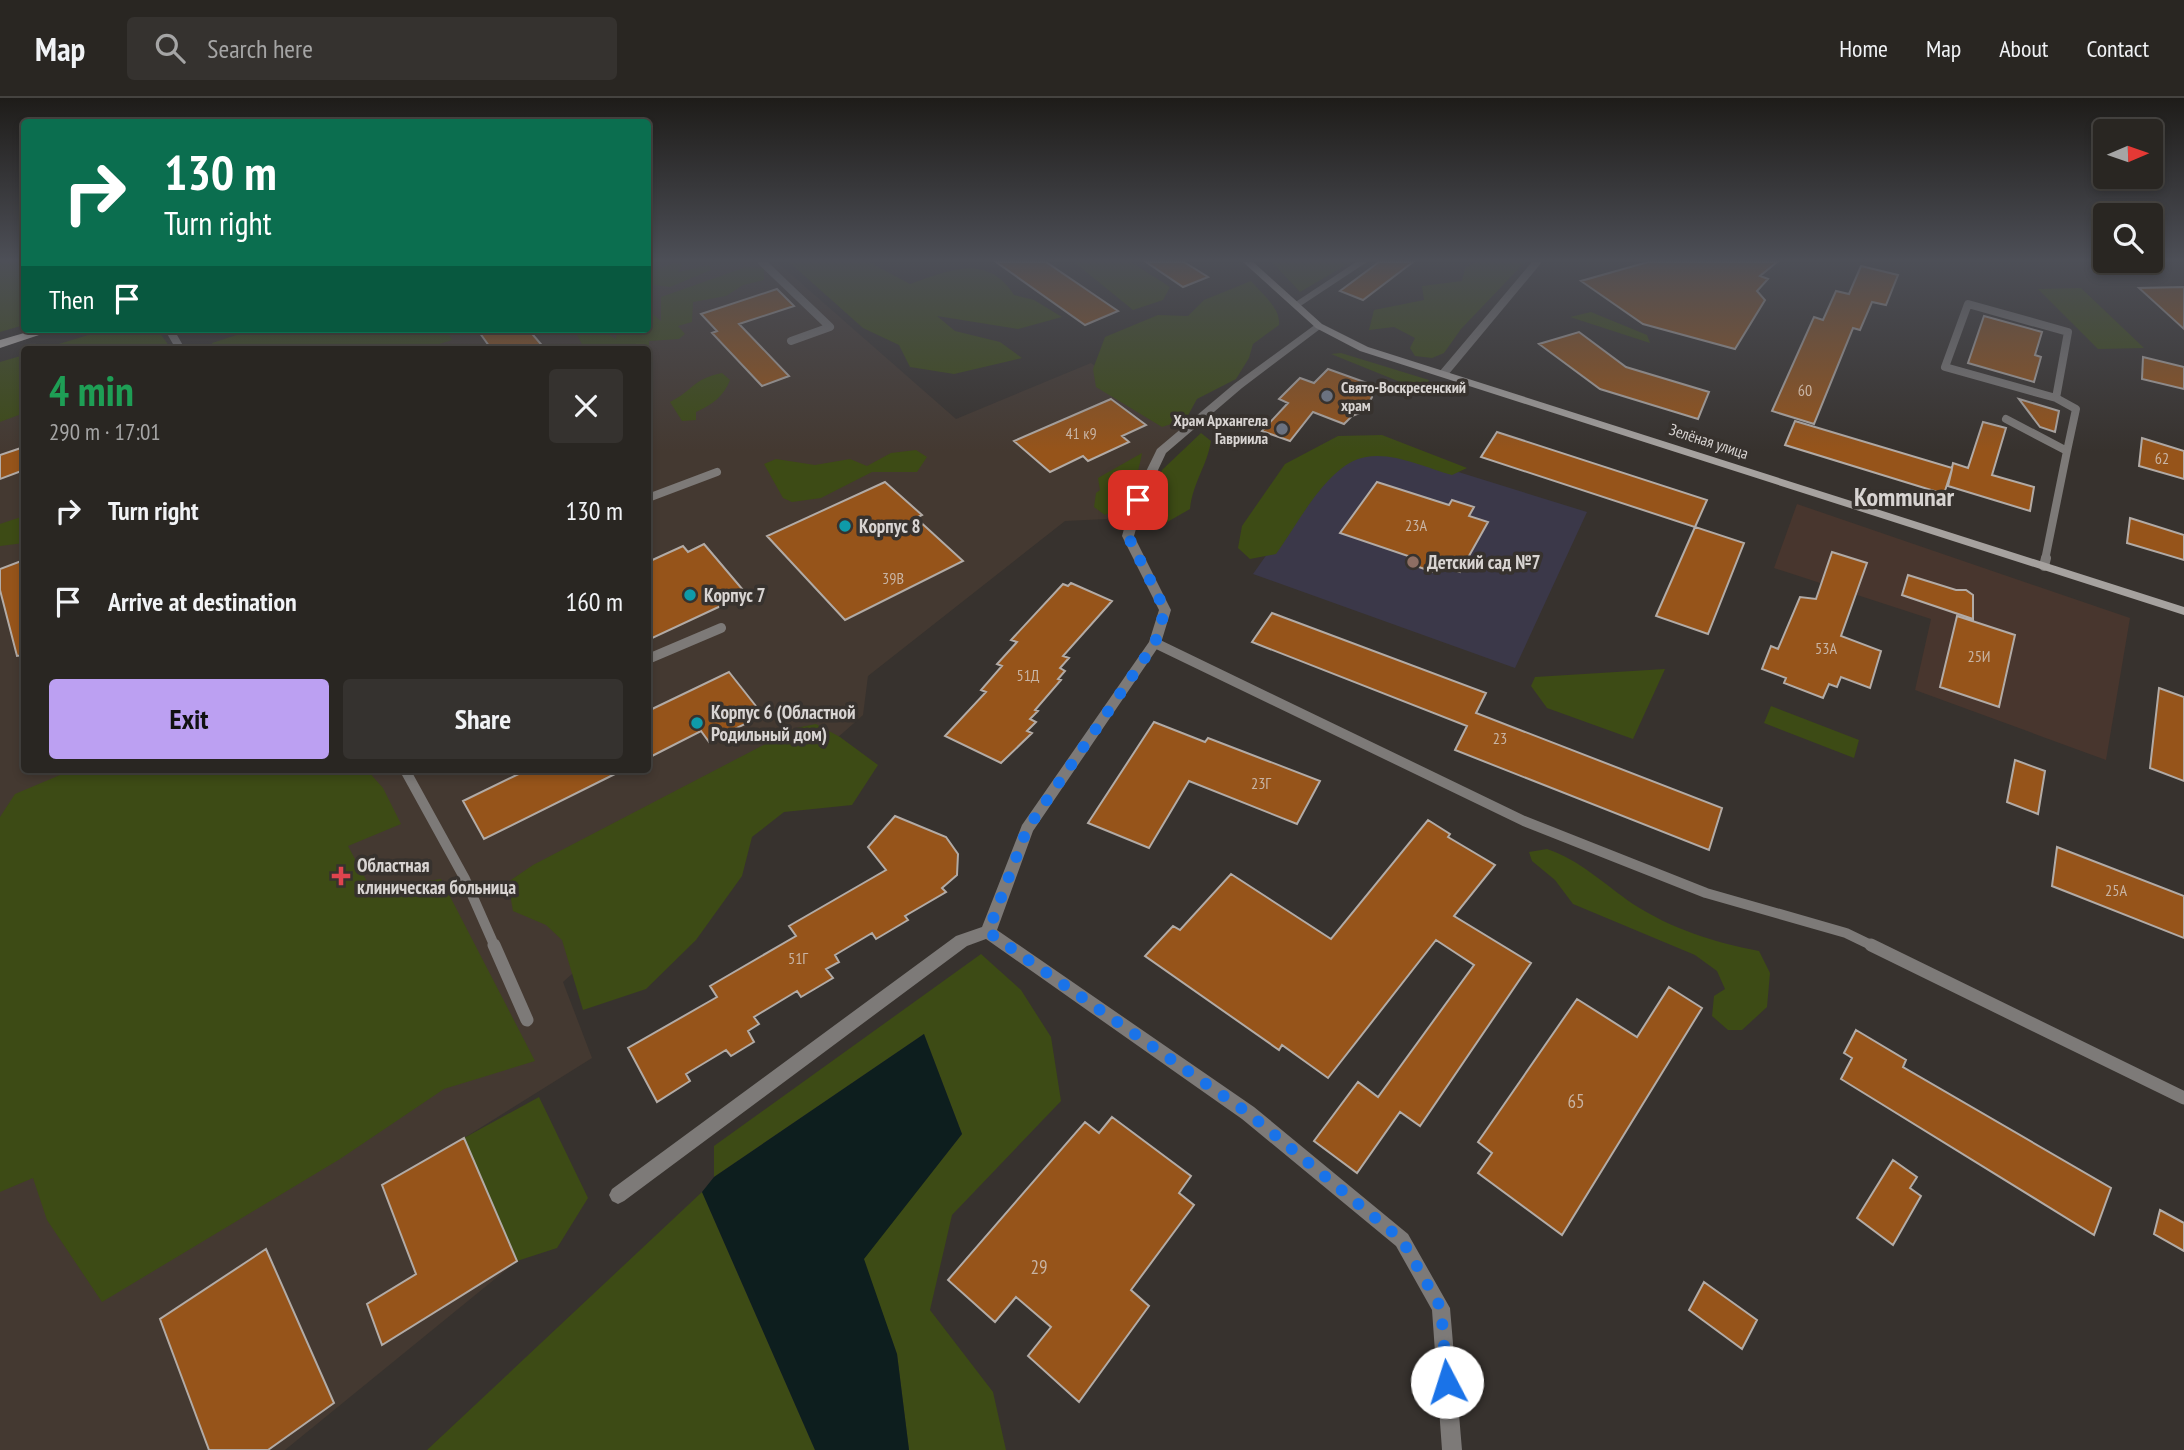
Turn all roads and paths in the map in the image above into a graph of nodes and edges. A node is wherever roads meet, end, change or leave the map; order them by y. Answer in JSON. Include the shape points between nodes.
{"nodes":[{"id":1,"x":828,"y":325,"type":"edge"},
{"id":2,"x":1484,"y":325,"type":"edge"},
{"id":3,"x":1960,"y":325,"type":"edge"},
{"id":4,"x":2043,"y":325,"type":"edge"},
{"id":5,"x":1319,"y":326,"type":"joint"},
{"id":6,"x":37,"y":333,"type":"edge"},
{"id":7,"x":791,"y":341,"type":"dead end"},
{"id":8,"x":0,"y":344,"type":"edge"},
{"id":9,"x":1444,"y":373,"type":"junction"},
{"id":10,"x":2056,"y":398,"type":"junction"},
{"id":11,"x":2007,"y":419,"type":"dead end"},
{"id":12,"x":2067,"y":451,"type":"junction"},
{"id":13,"x":718,"y":472,"type":"dead end"},
{"id":14,"x":651,"y":497,"type":"edge"},
{"id":15,"x":2044,"y":566,"type":"junction"},
{"id":16,"x":2184,"y":611,"type":"edge"},
{"id":17,"x":721,"y":628,"type":"dead end"},
{"id":18,"x":1155,"y":643,"type":"junction"},
{"id":19,"x":651,"y":658,"type":"edge"},
{"id":20,"x":407,"y":773,"type":"edge"},
{"id":21,"x":988,"y":932,"type":"junction"},
{"id":22,"x":527,"y":1020,"type":"dead end"},
{"id":23,"x":2184,"y":1098,"type":"edge"},
{"id":24,"x":618,"y":1195,"type":"dead end"},
{"id":25,"x":1452,"y":1450,"type":"edge"}],
"edges":[{"from":1,"to":7,"type":"lane"},
{"from":2,"to":9,"type":"street"},
{"from":3,"to":10,"type":"lane","via":[[1944,367]]},
{"from":4,"to":10,"type":"lane","via":[[2068,332]]},
{"from":5,"to":9,"type":"street","name":"Зелёная улица","via":[[1364,349]]},
{"from":5,"to":18,"type":"street","via":[[1161,451],[1138,500],[1128,536],[1165,610]]},
{"from":6,"to":8,"type":"main road"},
{"from":9,"to":15,"type":"street","name":"Зелёная улица"},
{"from":10,"to":12,"type":"lane","via":[[2076,409]]},
{"from":11,"to":12,"type":"lane"},
{"from":12,"to":15,"type":"lane"},
{"from":13,"to":14,"type":"lane"},
{"from":15,"to":16,"type":"street","name":"Зелёная улица"},
{"from":17,"to":19,"type":"lane"},
{"from":18,"to":21,"type":"street","via":[[1027,829]]},
{"from":18,"to":23,"type":"lane","via":[[1524,821],[1706,893],[1846,933]]},
{"from":20,"to":22,"type":"lane","via":[[465,878]]},
{"from":21,"to":24,"type":"street","via":[[962,941]]},
{"from":21,"to":25,"type":"street","via":[[1248,1113],[1402,1240],[1441,1308]]}]}
